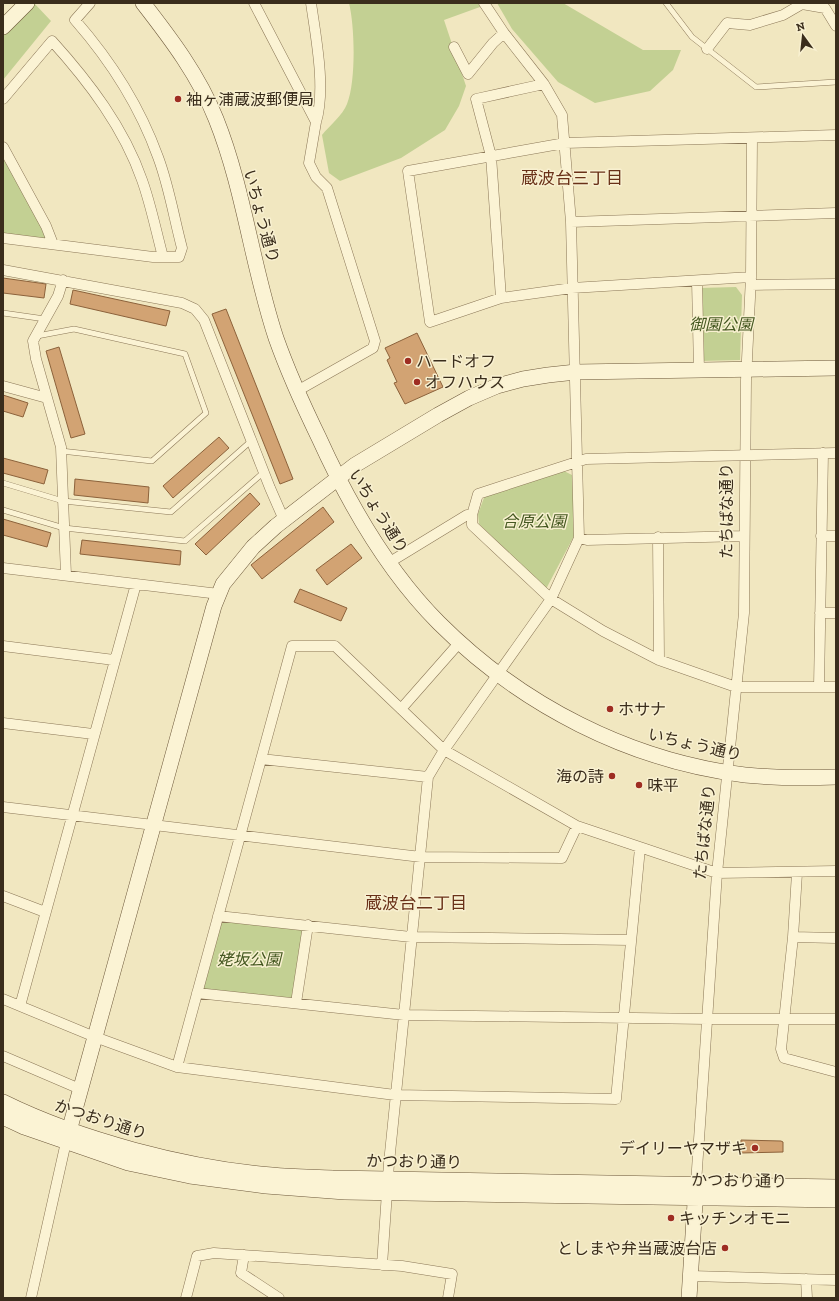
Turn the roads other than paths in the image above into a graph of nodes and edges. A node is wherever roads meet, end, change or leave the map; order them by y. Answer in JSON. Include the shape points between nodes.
{"nodes":[{"id":1,"x":27,"y":3,"type":"edge"},
{"id":2,"x":90,"y":3,"type":"edge"},
{"id":3,"x":143,"y":3,"type":"edge"},
{"id":4,"x":254,"y":3,"type":"edge"},
{"id":5,"x":311,"y":3,"type":"edge"},
{"id":6,"x":484,"y":3,"type":"edge"},
{"id":7,"x":666,"y":3,"type":"edge"},
{"id":8,"x":836,"y":26,"type":"edge"},
{"id":9,"x":3,"y":27,"type":"edge"},
{"id":10,"x":504,"y":34,"type":"junction"},
{"id":11,"x":454,"y":48,"type":"dead end"},
{"id":12,"x":707,"y":49,"type":"junction"},
{"id":13,"x":836,"y":82,"type":"edge"},
{"id":14,"x":544,"y":84,"type":"junction"},
{"id":15,"x":3,"y":99,"type":"edge"},
{"id":16,"x":316,"y":122,"type":"junction"},
{"id":17,"x":836,"y":135,"type":"edge"},
{"id":18,"x":752,"y":138,"type":"junction"},
{"id":19,"x":565,"y":143,"type":"junction"},
{"id":20,"x":3,"y":147,"type":"edge"},
{"id":21,"x":491,"y":156,"type":"junction"},
{"id":22,"x":836,"y":213,"type":"edge"},
{"id":23,"x":751,"y":215,"type":"junction"},
{"id":24,"x":571,"y":222,"type":"junction"},
{"id":25,"x":3,"y":238,"type":"edge"},
{"id":26,"x":53,"y":244,"type":"junction"},
{"id":27,"x":163,"y":257,"type":"junction"},
{"id":28,"x":3,"y":270,"type":"edge"},
{"id":29,"x":63,"y":280,"type":"junction"},
{"id":30,"x":697,"y":281,"type":"junction"},
{"id":31,"x":751,"y":281,"type":"junction"},
{"id":32,"x":836,"y":284,"type":"edge"},
{"id":33,"x":572,"y":288,"type":"junction"},
{"id":34,"x":501,"y":298,"type":"junction"},
{"id":35,"x":3,"y":313,"type":"edge"},
{"id":36,"x":45,"y":319,"type":"junction"},
{"id":37,"x":36,"y":336,"type":"junction"},
{"id":38,"x":836,"y":368,"type":"edge"},
{"id":39,"x":699,"y":370,"type":"junction"},
{"id":40,"x":746,"y":370,"type":"junction"},
{"id":41,"x":576,"y":372,"type":"junction"},
{"id":42,"x":3,"y":386,"type":"edge"},
{"id":43,"x":296,"y":391,"type":"junction"},
{"id":44,"x":47,"y":398,"type":"junction"},
{"id":45,"x":252,"y":441,"type":"junction"},
{"id":46,"x":61,"y":451,"type":"junction"},
{"id":47,"x":823,"y":453,"type":"junction"},
{"id":48,"x":836,"y":453,"type":"edge"},
{"id":49,"x":745,"y":455,"type":"junction"},
{"id":50,"x":578,"y":461,"type":"junction"},
{"id":51,"x":264,"y":472,"type":"junction"},
{"id":52,"x":338,"y":478,"type":"junction"},
{"id":53,"x":3,"y":483,"type":"edge"},
{"id":54,"x":63,"y":501,"type":"junction"},
{"id":55,"x":3,"y":510,"type":"edge"},
{"id":56,"x":472,"y":515,"type":"junction"},
{"id":57,"x":284,"y":520,"type":"junction"},
{"id":58,"x":64,"y":528,"type":"junction"},
{"id":59,"x":744,"y":536,"type":"junction"},
{"id":60,"x":821,"y":536,"type":"junction"},
{"id":61,"x":836,"y":536,"type":"edge"},
{"id":62,"x":658,"y":537,"type":"junction"},
{"id":63,"x":579,"y":538,"type":"junction"},
{"id":64,"x":390,"y":562,"type":"junction"},
{"id":65,"x":3,"y":568,"type":"edge"},
{"id":66,"x":66,"y":575,"type":"junction"},
{"id":67,"x":136,"y":584,"type":"junction"},
{"id":68,"x":219,"y":594,"type":"junction"},
{"id":69,"x":551,"y":599,"type":"junction"},
{"id":70,"x":820,"y":613,"type":"junction"},
{"id":71,"x":836,"y":613,"type":"edge"},
{"id":72,"x":460,"y":642,"type":"junction"},
{"id":73,"x":3,"y":646,"type":"edge"},
{"id":74,"x":114,"y":660,"type":"junction"},
{"id":75,"x":659,"y":660,"type":"junction"},
{"id":76,"x":499,"y":675,"type":"junction"},
{"id":77,"x":736,"y":687,"type":"junction"},
{"id":78,"x":819,"y":687,"type":"junction"},
{"id":79,"x":836,"y":688,"type":"edge"},
{"id":80,"x":400,"y":709,"type":"junction"},
{"id":81,"x":3,"y":723,"type":"edge"},
{"id":82,"x":93,"y":734,"type":"junction"},
{"id":83,"x":444,"y":750,"type":"junction"},
{"id":84,"x":261,"y":759,"type":"junction"},
{"id":85,"x":729,"y":772,"type":"junction"},
{"id":86,"x":428,"y":777,"type":"junction"},
{"id":87,"x":836,"y":777,"type":"edge"},
{"id":88,"x":3,"y":807,"type":"edge"},
{"id":89,"x":72,"y":816,"type":"junction"},
{"id":90,"x":154,"y":826,"type":"junction"},
{"id":91,"x":577,"y":826,"type":"junction"},
{"id":92,"x":240,"y":837,"type":"junction"},
{"id":93,"x":640,"y":848,"type":"junction"},
{"id":94,"x":421,"y":857,"type":"junction"},
{"id":95,"x":836,"y":871,"type":"edge"},
{"id":96,"x":717,"y":873,"type":"junction"},
{"id":97,"x":797,"y":873,"type":"junction"},
{"id":98,"x":3,"y":896,"type":"edge"},
{"id":99,"x":45,"y":912,"type":"junction"},
{"id":100,"x":218,"y":916,"type":"junction"},
{"id":101,"x":308,"y":925,"type":"junction"},
{"id":102,"x":411,"y":937,"type":"junction"},
{"id":103,"x":793,"y":937,"type":"junction"},
{"id":104,"x":836,"y":938,"type":"edge"},
{"id":105,"x":630,"y":940,"type":"junction"},
{"id":106,"x":197,"y":993,"type":"junction"},
{"id":107,"x":3,"y":999,"type":"edge"},
{"id":108,"x":296,"y":1003,"type":"junction"},
{"id":109,"x":20,"y":1006,"type":"junction"},
{"id":110,"x":404,"y":1015,"type":"junction"},
{"id":111,"x":623,"y":1017,"type":"junction"},
{"id":112,"x":707,"y":1019,"type":"junction"},
{"id":113,"x":784,"y":1019,"type":"junction"},
{"id":114,"x":836,"y":1019,"type":"edge"},
{"id":115,"x":95,"y":1038,"type":"junction"},
{"id":116,"x":3,"y":1056,"type":"edge"},
{"id":117,"x":177,"y":1067,"type":"junction"},
{"id":118,"x":836,"y":1072,"type":"edge"},
{"id":119,"x":80,"y":1089,"type":"junction"},
{"id":120,"x":395,"y":1094,"type":"junction"},
{"id":121,"x":3,"y":1102,"type":"edge"},
{"id":122,"x":3,"y":1117,"type":"edge"},
{"id":123,"x":67,"y":1135,"type":"junction"},
{"id":124,"x":387,"y":1185,"type":"junction"},
{"id":125,"x":836,"y":1187,"type":"edge"},
{"id":126,"x":695,"y":1191,"type":"junction"},
{"id":127,"x":836,"y":1200,"type":"edge"},
{"id":128,"x":244,"y":1255,"type":"junction"},
{"id":129,"x":382,"y":1265,"type":"junction"},
{"id":130,"x":691,"y":1276,"type":"junction"},
{"id":131,"x":806,"y":1279,"type":"junction"},
{"id":132,"x":836,"y":1280,"type":"edge"},
{"id":133,"x":31,"y":1298,"type":"edge"},
{"id":134,"x":186,"y":1298,"type":"edge"},
{"id":135,"x":279,"y":1298,"type":"edge"},
{"id":136,"x":448,"y":1298,"type":"edge"},
{"id":137,"x":689,"y":1298,"type":"edge"},
{"id":138,"x":807,"y":1298,"type":"edge"}],
"edges":[{"from":1,"to":9,"type":"street"},
{"from":2,"to":27,"type":"street","via":[[75,20],[90,37],[134,102],[159,157],[182,248],[179,257]]},
{"from":3,"to":43,"type":"street","name":"いちょう通り","via":[[186,63],[205,94],[216,121],[236,184],[276,337]]},
{"from":4,"to":16,"type":"street"},
{"from":5,"to":16,"type":"street","via":[[317,45],[320,106]]},
{"from":6,"to":10,"type":"street"},
{"from":7,"to":12,"type":"lane","via":[[692,37]]},
{"from":8,"to":12,"type":"street","via":[[825,8],[802,4],[783,15],[750,25],[726,23]]},
{"from":10,"to":11,"type":"street","via":[[493,42],[468,74]]},
{"from":10,"to":14,"type":"street"},
{"from":12,"to":13,"type":"lane","via":[[756,86]]},
{"from":14,"to":19,"type":"street","via":[[562,116]]},
{"from":14,"to":21,"type":"street","via":[[476,99]]},
{"from":15,"to":27,"type":"street","via":[[52,42],[100,99],[131,154],[142,180]]},
{"from":16,"to":43,"type":"street","via":[[309,163],[316,177],[327,188],[375,341],[373,348]]},
{"from":17,"to":18,"type":"street"},
{"from":18,"to":19,"type":"street"},
{"from":18,"to":23,"type":"street","name":"たちばな通り"},
{"from":19,"to":21,"type":"street"},
{"from":19,"to":24,"type":"street"},
{"from":20,"to":26,"type":"street","via":[[46,226]]},
{"from":21,"to":34,"type":"street"},
{"from":21,"to":34,"type":"street","via":[[408,171],[430,322]]},
{"from":22,"to":23,"type":"street"},
{"from":23,"to":24,"type":"street"},
{"from":23,"to":31,"type":"street","name":"たちばな通り"},
{"from":24,"to":33,"type":"street"},
{"from":25,"to":26,"type":"street"},
{"from":26,"to":27,"type":"street"},
{"from":28,"to":29,"type":"street"},
{"from":29,"to":36,"type":"street","via":[[58,296]]},
{"from":29,"to":45,"type":"street","via":[[163,298],[195,309],[204,320]]},
{"from":30,"to":31,"type":"street"},
{"from":30,"to":33,"type":"street"},
{"from":30,"to":39,"type":"street"},
{"from":31,"to":32,"type":"street"},
{"from":31,"to":40,"type":"street","name":"たちばな通り"},
{"from":33,"to":34,"type":"street"},
{"from":33,"to":41,"type":"street"},
{"from":35,"to":36,"type":"lane"},
{"from":36,"to":37,"type":"street"},
{"from":37,"to":44,"type":"street","via":[[33,341],[36,358]]},
{"from":37,"to":46,"type":"lane","via":[[74,329],[185,354],[206,413],[152,461]]},
{"from":38,"to":40,"type":"street"},
{"from":39,"to":40,"type":"street"},
{"from":39,"to":41,"type":"street"},
{"from":40,"to":49,"type":"street","name":"たちばな通り"},
{"from":41,"to":50,"type":"street"},
{"from":41,"to":52,"type":"street","via":[[523,379],[497,386],[469,398]]},
{"from":42,"to":44,"type":"street"},
{"from":43,"to":52,"type":"street","name":"いちょう通り"},
{"from":44,"to":46,"type":"street"},
{"from":45,"to":51,"type":"street"},
{"from":45,"to":54,"type":"lane","via":[[171,512]]},
{"from":46,"to":54,"type":"street"},
{"from":47,"to":48,"type":"street"},
{"from":47,"to":49,"type":"street"},
{"from":47,"to":60,"type":"street"},
{"from":49,"to":50,"type":"street"},
{"from":49,"to":59,"type":"street","name":"たちばな通り"},
{"from":50,"to":56,"type":"street","via":[[478,494]]},
{"from":50,"to":63,"type":"street"},
{"from":51,"to":57,"type":"street"},
{"from":51,"to":58,"type":"lane","via":[[185,541]]},
{"from":52,"to":57,"type":"street"},
{"from":52,"to":64,"type":"street","name":"いちょう通り"},
{"from":53,"to":54,"type":"lane"},
{"from":54,"to":58,"type":"street"},
{"from":55,"to":58,"type":"lane"},
{"from":56,"to":64,"type":"street","via":[[467,514]]},
{"from":56,"to":69,"type":"street","via":[[472,525]]},
{"from":57,"to":68,"type":"street","via":[[253,547],[223,584]]},
{"from":58,"to":66,"type":"street"},
{"from":59,"to":62,"type":"street"},
{"from":59,"to":77,"type":"street","name":"たちばな通り","via":[[744,613]]},
{"from":60,"to":61,"type":"street"},
{"from":60,"to":70,"type":"street"},
{"from":62,"to":63,"type":"street","via":[[587,540]]},
{"from":62,"to":75,"type":"street"},
{"from":63,"to":69,"type":"street"},
{"from":64,"to":72,"type":"street","name":"いちょう通り","via":[[438,622]]},
{"from":65,"to":66,"type":"street"},
{"from":66,"to":67,"type":"street"},
{"from":67,"to":68,"type":"street"},
{"from":67,"to":74,"type":"street"},
{"from":68,"to":90,"type":"street"},
{"from":69,"to":75,"type":"street","via":[[603,631]]},
{"from":69,"to":76,"type":"street"},
{"from":70,"to":71,"type":"street"},
{"from":70,"to":78,"type":"street"},
{"from":72,"to":76,"type":"street","name":"いちょう通り"},
{"from":72,"to":80,"type":"street"},
{"from":73,"to":74,"type":"street"},
{"from":74,"to":82,"type":"street"},
{"from":75,"to":77,"type":"street"},
{"from":76,"to":83,"type":"street"},
{"from":76,"to":85,"type":"street","name":"いちょう通り","via":[[515,688],[552,710],[596,732],[639,750],[694,766]]},
{"from":77,"to":78,"type":"street"},
{"from":77,"to":85,"type":"street","name":"たちばな通り"},
{"from":78,"to":79,"type":"street"},
{"from":80,"to":83,"type":"street"},
{"from":80,"to":84,"type":"street","via":[[335,646],[292,646]]},
{"from":81,"to":82,"type":"street"},
{"from":82,"to":89,"type":"street"},
{"from":83,"to":86,"type":"street"},
{"from":83,"to":91,"type":"street"},
{"from":84,"to":86,"type":"street"},
{"from":84,"to":92,"type":"street"},
{"from":85,"to":87,"type":"street","name":"いちょう通り","via":[[773,777]]},
{"from":85,"to":96,"type":"street","name":"たちばな通り"},
{"from":86,"to":94,"type":"street"},
{"from":88,"to":89,"type":"street"},
{"from":89,"to":90,"type":"street"},
{"from":89,"to":99,"type":"street"},
{"from":90,"to":92,"type":"street"},
{"from":90,"to":115,"type":"street"},
{"from":91,"to":93,"type":"street"},
{"from":91,"to":94,"type":"street","via":[[562,858]]},
{"from":92,"to":94,"type":"street"},
{"from":92,"to":100,"type":"street"},
{"from":93,"to":96,"type":"street"},
{"from":93,"to":105,"type":"street"},
{"from":94,"to":102,"type":"street"},
{"from":95,"to":97,"type":"street"},
{"from":96,"to":97,"type":"street"},
{"from":96,"to":112,"type":"street","name":"たちばな通り"},
{"from":97,"to":103,"type":"street"},
{"from":98,"to":99,"type":"street"},
{"from":99,"to":109,"type":"street"},
{"from":100,"to":101,"type":"street"},
{"from":100,"to":106,"type":"street"},
{"from":101,"to":102,"type":"street"},
{"from":101,"to":108,"type":"street"},
{"from":102,"to":105,"type":"street"},
{"from":102,"to":110,"type":"street"},
{"from":103,"to":104,"type":"street"},
{"from":103,"to":113,"type":"street"},
{"from":105,"to":111,"type":"street"},
{"from":106,"to":108,"type":"street"},
{"from":106,"to":117,"type":"street"},
{"from":107,"to":109,"type":"street"},
{"from":108,"to":110,"type":"street"},
{"from":109,"to":115,"type":"street"},
{"from":110,"to":111,"type":"street"},
{"from":110,"to":120,"type":"street"},
{"from":111,"to":112,"type":"street"},
{"from":111,"to":120,"type":"street","via":[[616,1099]]},
{"from":112,"to":113,"type":"street"},
{"from":112,"to":126,"type":"street","name":"たちばな通り"},
{"from":113,"to":114,"type":"street"},
{"from":113,"to":118,"type":"street","via":[[781,1049],[784,1058]]},
{"from":115,"to":117,"type":"street"},
{"from":115,"to":119,"type":"street"},
{"from":116,"to":119,"type":"street"},
{"from":117,"to":120,"type":"street"},
{"from":119,"to":123,"type":"street"},
{"from":120,"to":124,"type":"street"},
{"from":121,"to":123,"type":"street","name":"かつおり通り"},
{"from":122,"to":123,"type":"street","name":"かつおり通り"},
{"from":123,"to":124,"type":"street","name":"かつおり通り","via":[[196,1164],[271,1175],[333,1178]]},
{"from":123,"to":133,"type":"street"},
{"from":124,"to":126,"type":"street","name":"かつおり通り"},
{"from":124,"to":129,"type":"street"},
{"from":125,"to":126,"type":"street","name":"かつおり通り"},
{"from":126,"to":127,"type":"street","name":"かつおり通り"},
{"from":126,"to":130,"type":"street","name":"たちばな通り"},
{"from":128,"to":129,"type":"street"},
{"from":128,"to":134,"type":"street","via":[[214,1253],[197,1256]]},
{"from":128,"to":135,"type":"street","via":[[241,1273]]},
{"from":129,"to":136,"type":"street","via":[[452,1274]]},
{"from":130,"to":131,"type":"street"},
{"from":130,"to":137,"type":"street","name":"たちばな通り"},
{"from":131,"to":132,"type":"street"},
{"from":131,"to":138,"type":"street"}]}
